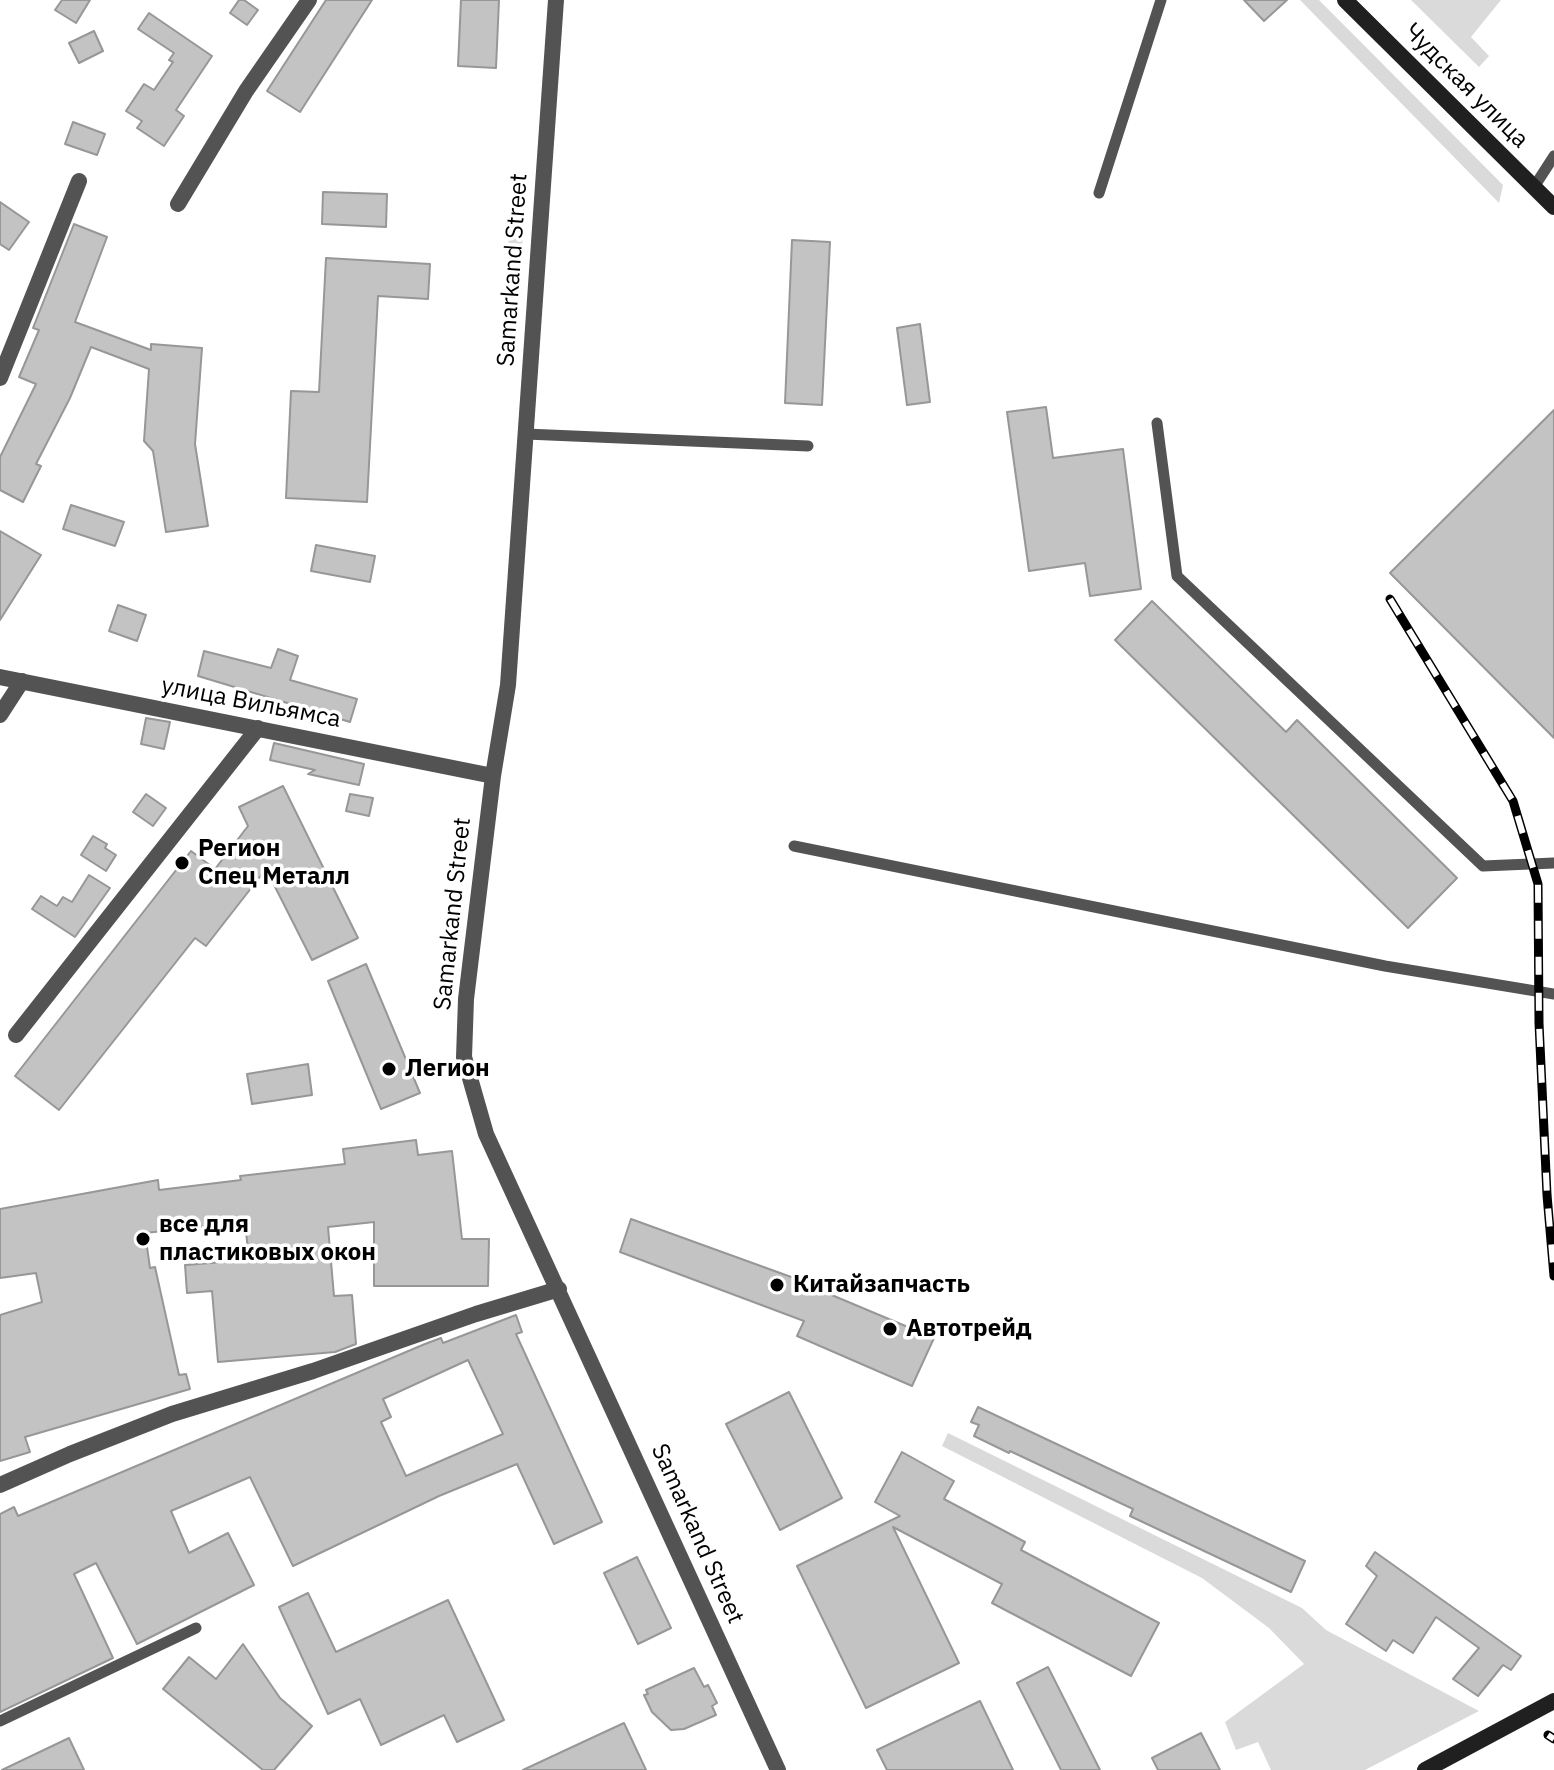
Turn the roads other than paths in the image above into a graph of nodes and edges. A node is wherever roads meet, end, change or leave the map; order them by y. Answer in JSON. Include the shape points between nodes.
{"nodes":[{"id":1,"x":309,"y":0,"type":"edge"},
{"id":2,"x":556,"y":0,"type":"edge"},
{"id":3,"x":1161,"y":0,"type":"edge"},
{"id":4,"x":1356,"y":4,"type":"edge"},
{"id":5,"x":1554,"y":156,"type":"edge"},
{"id":6,"x":79,"y":181,"type":"dead end"},
{"id":7,"x":1534,"y":187,"type":"junction"},
{"id":8,"x":1099,"y":193,"type":"dead end"},
{"id":9,"x":178,"y":204,"type":"dead end"},
{"id":10,"x":1554,"y":207,"type":"edge"},
{"id":11,"x":0,"y":378,"type":"edge"},
{"id":12,"x":1157,"y":423,"type":"dead end"},
{"id":13,"x":526,"y":434,"type":"junction"},
{"id":14,"x":808,"y":446,"type":"dead end"},
{"id":15,"x":0,"y":677,"type":"edge"},
{"id":16,"x":22,"y":681,"type":"junction"},
{"id":17,"x":0,"y":715,"type":"edge"},
{"id":18,"x":258,"y":728,"type":"junction"},
{"id":19,"x":493,"y":776,"type":"junction"},
{"id":20,"x":794,"y":846,"type":"dead end"},
{"id":21,"x":1554,"y":863,"type":"edge"},
{"id":22,"x":1554,"y":994,"type":"edge"},
{"id":23,"x":16,"y":1035,"type":"dead end"},
{"id":24,"x":559,"y":1289,"type":"junction"},
{"id":25,"x":0,"y":1485,"type":"edge"},
{"id":26,"x":196,"y":1628,"type":"dead end"},
{"id":27,"x":1554,"y":1701,"type":"edge"},
{"id":28,"x":0,"y":1721,"type":"edge"},
{"id":29,"x":778,"y":1770,"type":"edge"},
{"id":30,"x":1425,"y":1770,"type":"edge"}],
"edges":[{"from":1,"to":9,"type":"street"},
{"from":2,"to":13,"type":"street","name":"Samarkand Street"},
{"from":3,"to":8,"type":"lane"},
{"from":4,"to":7,"type":"main road","name":"Чудская улица"},
{"from":5,"to":7,"type":"lane"},
{"from":6,"to":11,"type":"street"},
{"from":7,"to":10,"type":"main road","name":"Чудская улица"},
{"from":12,"to":21,"type":"lane","via":[[1177,576],[1483,866]]},
{"from":13,"to":14,"type":"lane"},
{"from":13,"to":19,"type":"street","name":"Samarkand Street","via":[[508,685]]},
{"from":15,"to":16,"type":"street","name":"улица Вильямса"},
{"from":16,"to":17,"type":"street"},
{"from":16,"to":18,"type":"street","name":"улица Вильямса"},
{"from":18,"to":19,"type":"street","name":"улица Вильямса"},
{"from":18,"to":23,"type":"street"},
{"from":19,"to":24,"type":"street","name":"Samarkand Street","via":[[464,1057],[486,1134]]},
{"from":20,"to":22,"type":"lane","via":[[1370,963]]},
{"from":24,"to":25,"type":"street","via":[[172,1414]]},
{"from":24,"to":29,"type":"street","name":"Samarkand Street"},
{"from":26,"to":28,"type":"lane"},
{"from":27,"to":30,"type":"main road"}]}
